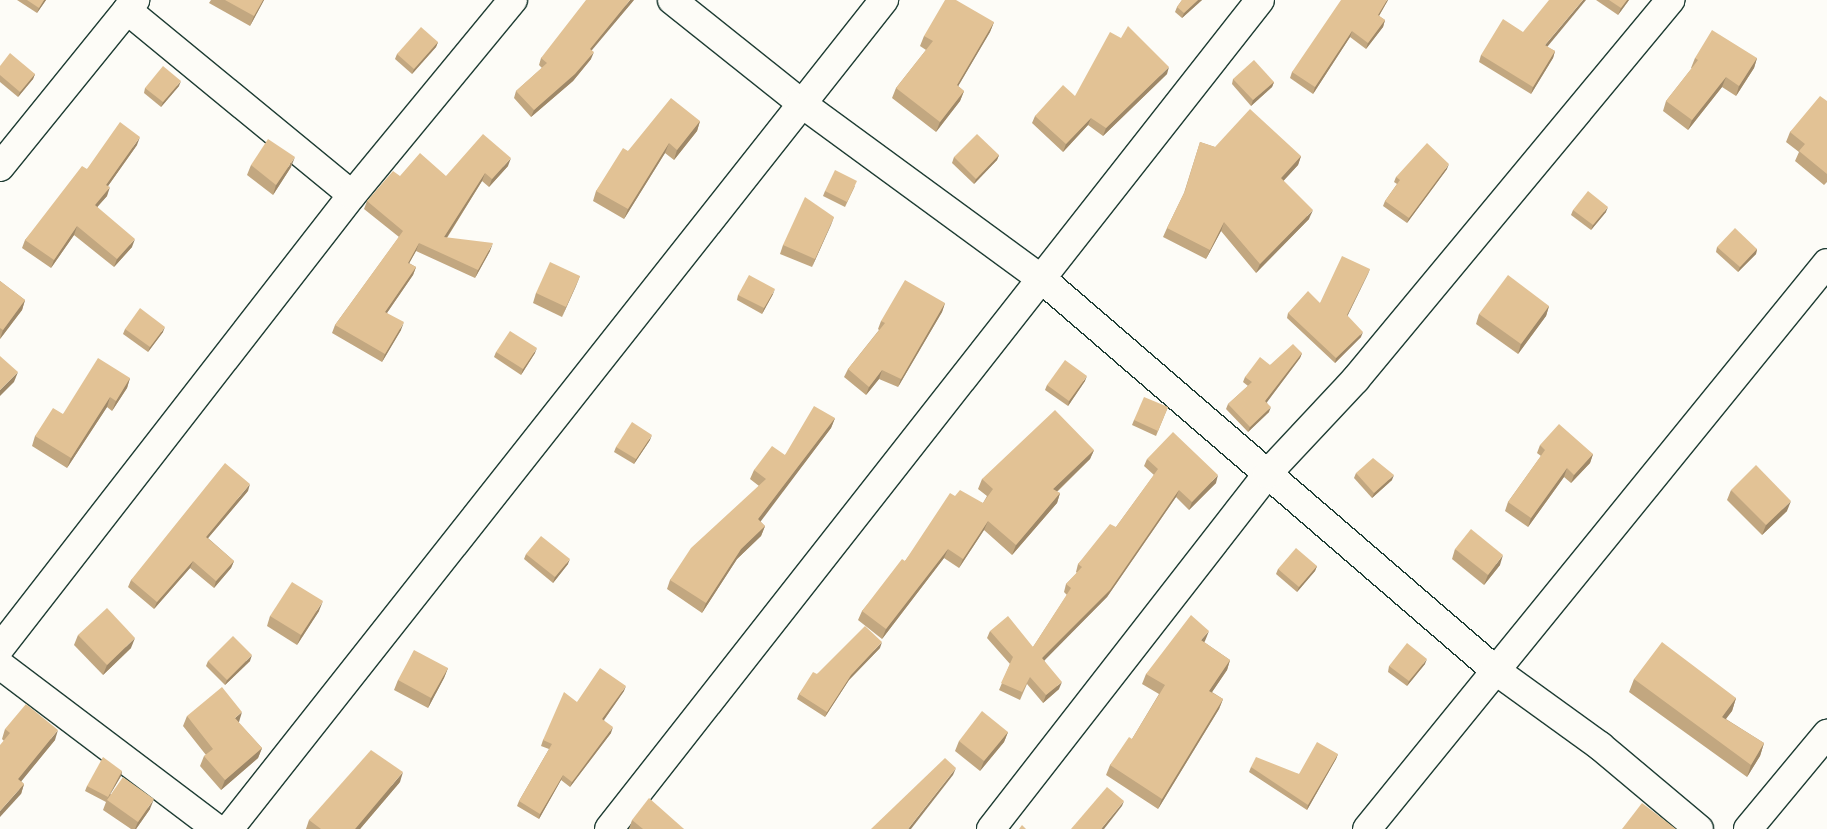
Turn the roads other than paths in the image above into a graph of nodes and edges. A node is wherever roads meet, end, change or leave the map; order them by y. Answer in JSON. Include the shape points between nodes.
{"nodes":[{"id":1,"x":513,"y":0,"type":"edge"},
{"id":2,"x":672,"y":0,"type":"edge"},
{"id":3,"x":884,"y":0,"type":"edge"},
{"id":4,"x":1260,"y":0,"type":"edge"},
{"id":5,"x":1670,"y":0,"type":"edge"},
{"id":6,"x":131,"y":5,"type":"edge"},
{"id":7,"x":801,"y":103,"type":"junction"},
{"id":8,"x":0,"y":167,"type":"edge"},
{"id":9,"x":352,"y":195,"type":"junction"},
{"id":10,"x":1827,"y":263,"type":"edge"},
{"id":11,"x":1043,"y":280,"type":"junction"},
{"id":12,"x":1266,"y":474,"type":"junction"},
{"id":13,"x":0,"y":648,"type":"edge"},
{"id":14,"x":0,"y":665,"type":"edge"},
{"id":15,"x":1495,"y":670,"type":"junction"},
{"id":16,"x":1827,"y":734,"type":"edge"},
{"id":17,"x":217,"y":829,"type":"edge"},
{"id":18,"x":229,"y":829,"type":"edge"},
{"id":19,"x":609,"y":829,"type":"edge"},
{"id":20,"x":991,"y":829,"type":"edge"},
{"id":21,"x":1367,"y":829,"type":"edge"},
{"id":22,"x":1699,"y":829,"type":"edge"},
{"id":23,"x":1748,"y":829,"type":"edge"}],
"edges":[{"from":1,"to":9,"type":"street"},
{"from":2,"to":7,"type":"street"},
{"from":3,"to":7,"type":"street"},
{"from":4,"to":11,"type":"street"},
{"from":5,"to":12,"type":"street","via":[[1355,380]]},
{"from":6,"to":8,"type":"street"},
{"from":6,"to":9,"type":"street"},
{"from":7,"to":11,"type":"street"},
{"from":7,"to":18,"type":"street"},
{"from":9,"to":13,"type":"street"},
{"from":10,"to":15,"type":"street"},
{"from":11,"to":12,"type":"street"},
{"from":11,"to":19,"type":"street"},
{"from":12,"to":15,"type":"street"},
{"from":12,"to":20,"type":"street"},
{"from":14,"to":17,"type":"street"},
{"from":15,"to":21,"type":"street"},
{"from":15,"to":22,"type":"street","via":[[1600,746]]},
{"from":16,"to":23,"type":"street"}]}
